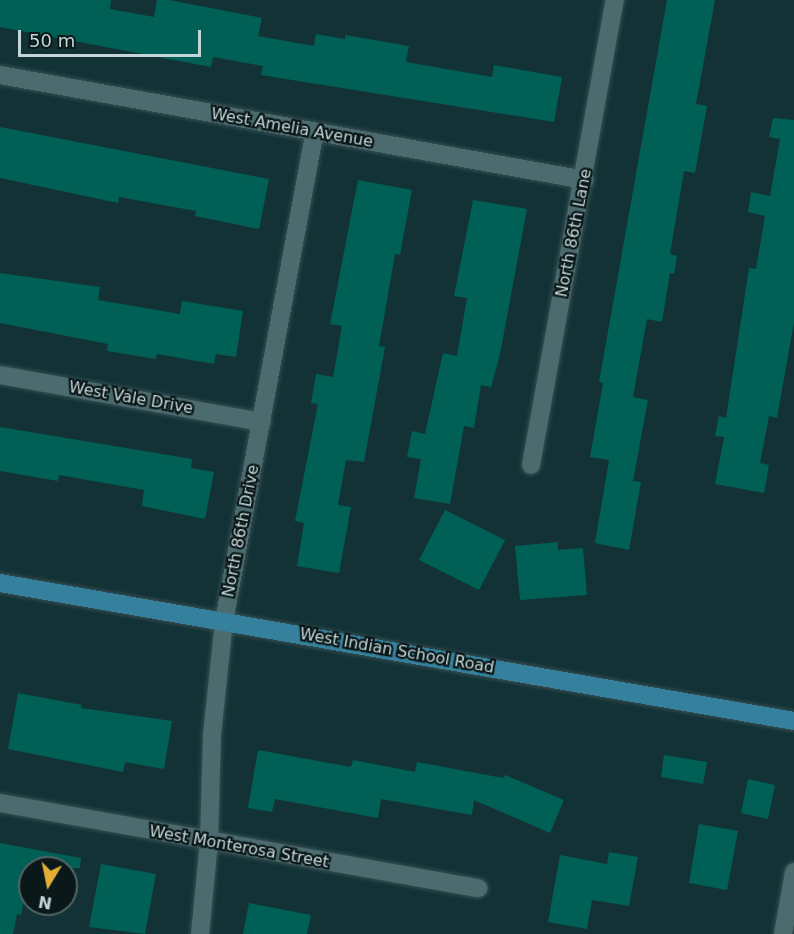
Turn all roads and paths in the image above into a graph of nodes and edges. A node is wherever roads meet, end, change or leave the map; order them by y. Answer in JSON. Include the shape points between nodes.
{"nodes":[{"id":1,"x":615,"y":0,"type":"edge"},
{"id":2,"x":0,"y":75,"type":"edge"},
{"id":3,"x":315,"y":132,"type":"junction"},
{"id":4,"x":585,"y":180,"type":"junction"},
{"id":5,"x":0,"y":375,"type":"edge"},
{"id":6,"x":262,"y":422,"type":"junction"},
{"id":7,"x":531,"y":465,"type":"dead end"},
{"id":8,"x":0,"y":583,"type":"edge"},
{"id":9,"x":224,"y":621,"type":"junction"},
{"id":10,"x":794,"y":721,"type":"edge"},
{"id":11,"x":0,"y":803,"type":"edge"},
{"id":12,"x":209,"y":842,"type":"junction"},
{"id":13,"x":794,"y":872,"type":"edge"},
{"id":14,"x":479,"y":888,"type":"dead end"},
{"id":15,"x":200,"y":934,"type":"edge"},
{"id":16,"x":783,"y":934,"type":"edge"}],
"edges":[{"from":1,"to":4,"type":"street","name":"North 86th Lane"},
{"from":2,"to":3,"type":"street","name":"West Amelia Avenue"},
{"from":3,"to":4,"type":"street","name":"West Amelia Avenue"},
{"from":3,"to":6,"type":"street","name":"North 86th Drive"},
{"from":4,"to":7,"type":"street","name":"North 86th Lane"},
{"from":5,"to":6,"type":"street","name":"West Vale Drive"},
{"from":6,"to":9,"type":"street","name":"North 86th Drive"},
{"from":8,"to":9,"type":"main road","name":"West Indian School Road"},
{"from":9,"to":10,"type":"main road","name":"West Indian School Road"},
{"from":9,"to":12,"type":"street","name":"North 86th Drive","via":[[212,735]]},
{"from":11,"to":12,"type":"street","name":"West Monterosa Street"},
{"from":12,"to":14,"type":"street","name":"West Monterosa Street"},
{"from":12,"to":15,"type":"street","name":"North 86th Drive"},
{"from":13,"to":16,"type":"street"}]}
